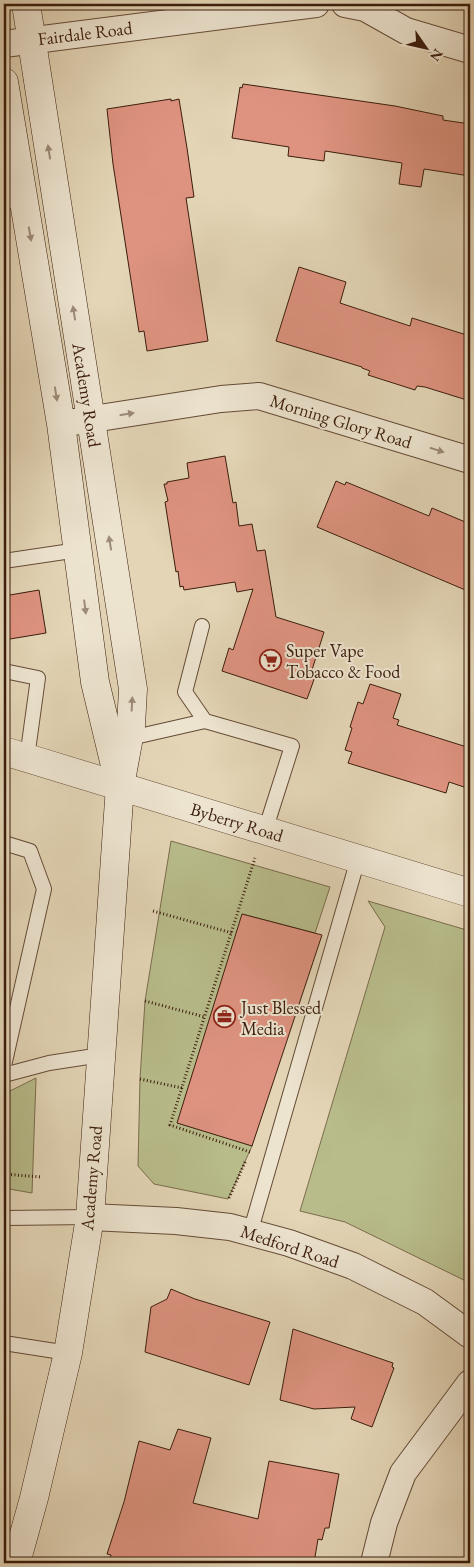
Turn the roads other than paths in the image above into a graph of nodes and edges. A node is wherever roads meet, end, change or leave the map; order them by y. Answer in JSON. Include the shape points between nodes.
{"nodes":[{"id":1,"x":26,"y":4,"type":"edge"},
{"id":2,"x":316,"y":4,"type":"edge"},
{"id":3,"x":359,"y":5,"type":"edge"},
{"id":4,"x":32,"y":40,"type":"junction"},
{"id":5,"x":4,"y":44,"type":"edge"},
{"id":6,"x":470,"y":50,"type":"edge"},
{"id":7,"x":4,"y":82,"type":"edge"},
{"id":8,"x":14,"y":200,"type":"edge"},
{"id":9,"x":91,"y":419,"type":"junction"},
{"id":10,"x":61,"y":424,"type":"junction"},
{"id":11,"x":470,"y":460,"type":"edge"},
{"id":12,"x":78,"y":550,"type":"junction"},
{"id":13,"x":4,"y":561,"type":"edge"},
{"id":14,"x":202,"y":626,"type":"dead end"},
{"id":15,"x":4,"y":671,"type":"edge"},
{"id":16,"x":205,"y":721,"type":"junction"},
{"id":17,"x":119,"y":740,"type":"junction"},
{"id":18,"x":15,"y":754,"type":"edge"},
{"id":19,"x":120,"y":786,"type":"junction"},
{"id":20,"x":265,"y":831,"type":"junction"},
{"id":21,"x":4,"y":843,"type":"edge"},
{"id":22,"x":358,"y":859,"type":"junction"},
{"id":23,"x":470,"y":893,"type":"edge"},
{"id":24,"x":101,"y":1055,"type":"junction"},
{"id":25,"x":4,"y":1066,"type":"edge"},
{"id":26,"x":4,"y":1075,"type":"edge"},
{"id":27,"x":90,"y":1216,"type":"junction"},
{"id":28,"x":4,"y":1218,"type":"edge"},
{"id":29,"x":250,"y":1233,"type":"junction"},
{"id":30,"x":470,"y":1335,"type":"edge"},
{"id":31,"x":4,"y":1343,"type":"edge"},
{"id":32,"x":68,"y":1353,"type":"junction"},
{"id":33,"x":470,"y":1383,"type":"edge"},
{"id":34,"x":16,"y":1563,"type":"edge"},
{"id":35,"x":374,"y":1563,"type":"edge"}],
"edges":[{"from":1,"to":4,"type":"main road","name":"Academy Road"},
{"from":2,"to":4,"type":"street","name":"Fairdale Road"},
{"from":3,"to":6,"type":"street","via":[[406,30]]},
{"from":4,"to":5,"type":"street","name":"Fairdale Road"},
{"from":9,"to":4,"type":"main road","name":"Academy Road","one_way":true},
{"from":7,"to":8,"type":"main road","name":"Academy Road"},
{"from":8,"to":10,"type":"main road","name":"Academy Road","one_way":true},
{"from":9,"to":10,"type":"street","name":"Morning Glory Road"},
{"from":9,"to":11,"type":"street","name":"Morning Glory Road","one_way":true,"via":[[259,396]]},
{"from":17,"to":9,"type":"main road","name":"Academy Road","one_way":true,"via":[[133,689]]},
{"from":10,"to":12,"type":"main road","name":"Academy Road"},
{"from":12,"to":13,"type":"lane"},
{"from":12,"to":17,"type":"main road","name":"Academy Road","one_way":true,"via":[[94,682]]},
{"from":14,"to":16,"type":"lane","via":[[185,692]]},
{"from":15,"to":18,"type":"lane","via":[[38,678]]},
{"from":16,"to":17,"type":"lane"},
{"from":16,"to":20,"type":"lane","via":[[292,746]]},
{"from":17,"to":19,"type":"main road","name":"Academy Road"},
{"from":18,"to":19,"type":"main road","name":"Byberry Road"},
{"from":19,"to":20,"type":"main road","name":"Byberry Road"},
{"from":19,"to":24,"type":"main road","name":"Academy Road"},
{"from":20,"to":22,"type":"main road","name":"Byberry Road"},
{"from":21,"to":25,"type":"lane","via":[[30,850],[44,889]]},
{"from":22,"to":23,"type":"main road","name":"Byberry Road"},
{"from":22,"to":29,"type":"lane"},
{"from":24,"to":26,"type":"lane","via":[[49,1063]]},
{"from":24,"to":27,"type":"main road","name":"Academy Road"},
{"from":27,"to":28,"type":"lane"},
{"from":27,"to":29,"type":"street","name":"Medford Road","via":[[176,1221],[230,1227]]},
{"from":27,"to":32,"type":"main road","name":"Academy Road"},
{"from":29,"to":30,"type":"street","name":"Medford Road","via":[[353,1266],[425,1302]]},
{"from":31,"to":32,"type":"lane"},
{"from":32,"to":34,"type":"main road","name":"Academy Road"},
{"from":33,"to":35,"type":"street","via":[[403,1473],[384,1523]]}]}
